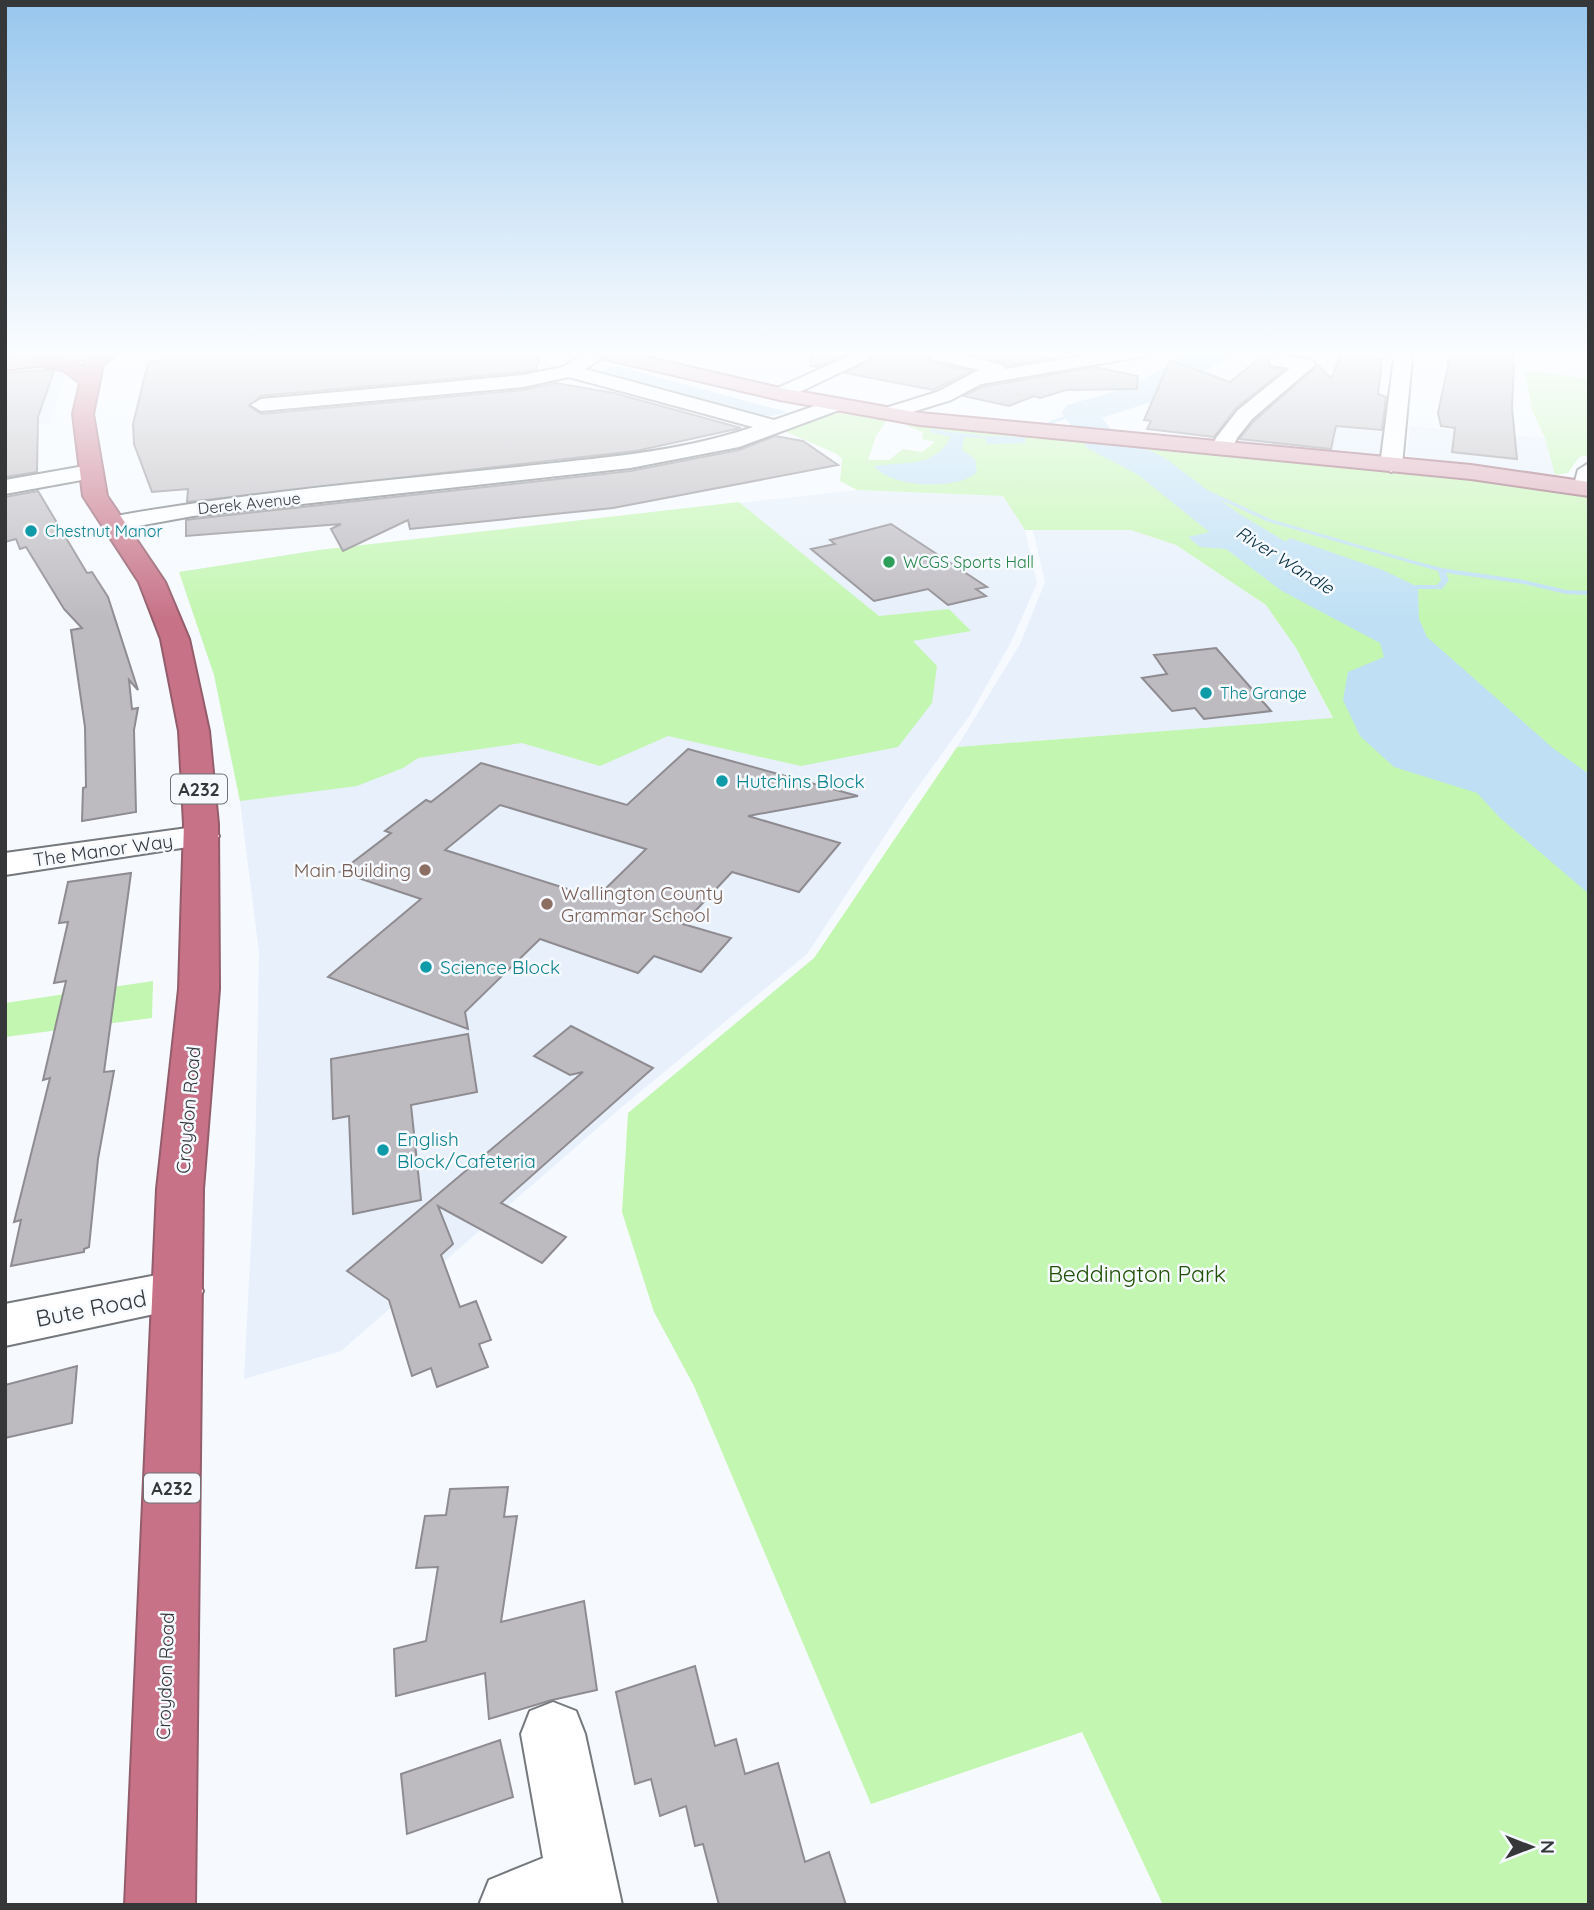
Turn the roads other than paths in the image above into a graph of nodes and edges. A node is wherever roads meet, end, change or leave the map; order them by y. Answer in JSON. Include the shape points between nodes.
{"nodes":[{"id":1,"x":86,"y":440,"type":"edge"},
{"id":2,"x":737,"y":440,"type":"edge"},
{"id":3,"x":1123,"y":440,"type":"edge"},
{"id":4,"x":1225,"y":440,"type":"edge"},
{"id":5,"x":1394,"y":440,"type":"edge"},
{"id":6,"x":1223,"y":449,"type":"junction"},
{"id":7,"x":1391,"y":465,"type":"junction"},
{"id":8,"x":90,"y":472,"type":"junction"},
{"id":9,"x":1587,"y":482,"type":"edge"},
{"id":10,"x":5,"y":487,"type":"edge"},
{"id":11,"x":116,"y":523,"type":"junction"},
{"id":12,"x":202,"y":836,"type":"junction"},
{"id":13,"x":5,"y":864,"type":"edge"},
{"id":14,"x":177,"y":1291,"type":"junction"},
{"id":15,"x":5,"y":1325,"type":"edge"},
{"id":16,"x":554,"y":1734,"type":"dead end"},
{"id":17,"x":584,"y":1891,"type":"edge"},
{"id":18,"x":160,"y":1905,"type":"edge"},
{"id":19,"x":514,"y":1905,"type":"edge"}],
"edges":[{"from":1,"to":8,"type":"highway","name":"Croydon Road","number":"A232"},
{"from":2,"to":11,"type":"street","name":"Derek Avenue","via":[[630,461],[193,509]]},
{"from":3,"to":6,"type":"main road"},
{"from":4,"to":6,"type":"street"},
{"from":5,"to":7,"type":"street"},
{"from":6,"to":7,"type":"main road"},
{"from":7,"to":9,"type":"main road"},
{"from":8,"to":10,"type":"street"},
{"from":8,"to":11,"type":"highway","name":"Croydon Road","number":"A232","via":[[95,496]]},
{"from":11,"to":12,"type":"highway","name":"Croydon Road","number":"A232","via":[[160,597],[178,649],[194,731]]},
{"from":12,"to":13,"type":"street","name":"The Manor Way"},
{"from":12,"to":14,"type":"highway","name":"Croydon Road","number":"A232","via":[[199,989],[180,1189]]},
{"from":14,"to":15,"type":"street","name":"Bute Road"},
{"from":14,"to":18,"type":"highway","name":"Croydon Road","number":"A232"},
{"from":16,"to":17,"type":"street"},
{"from":17,"to":19,"type":"street"}]}
